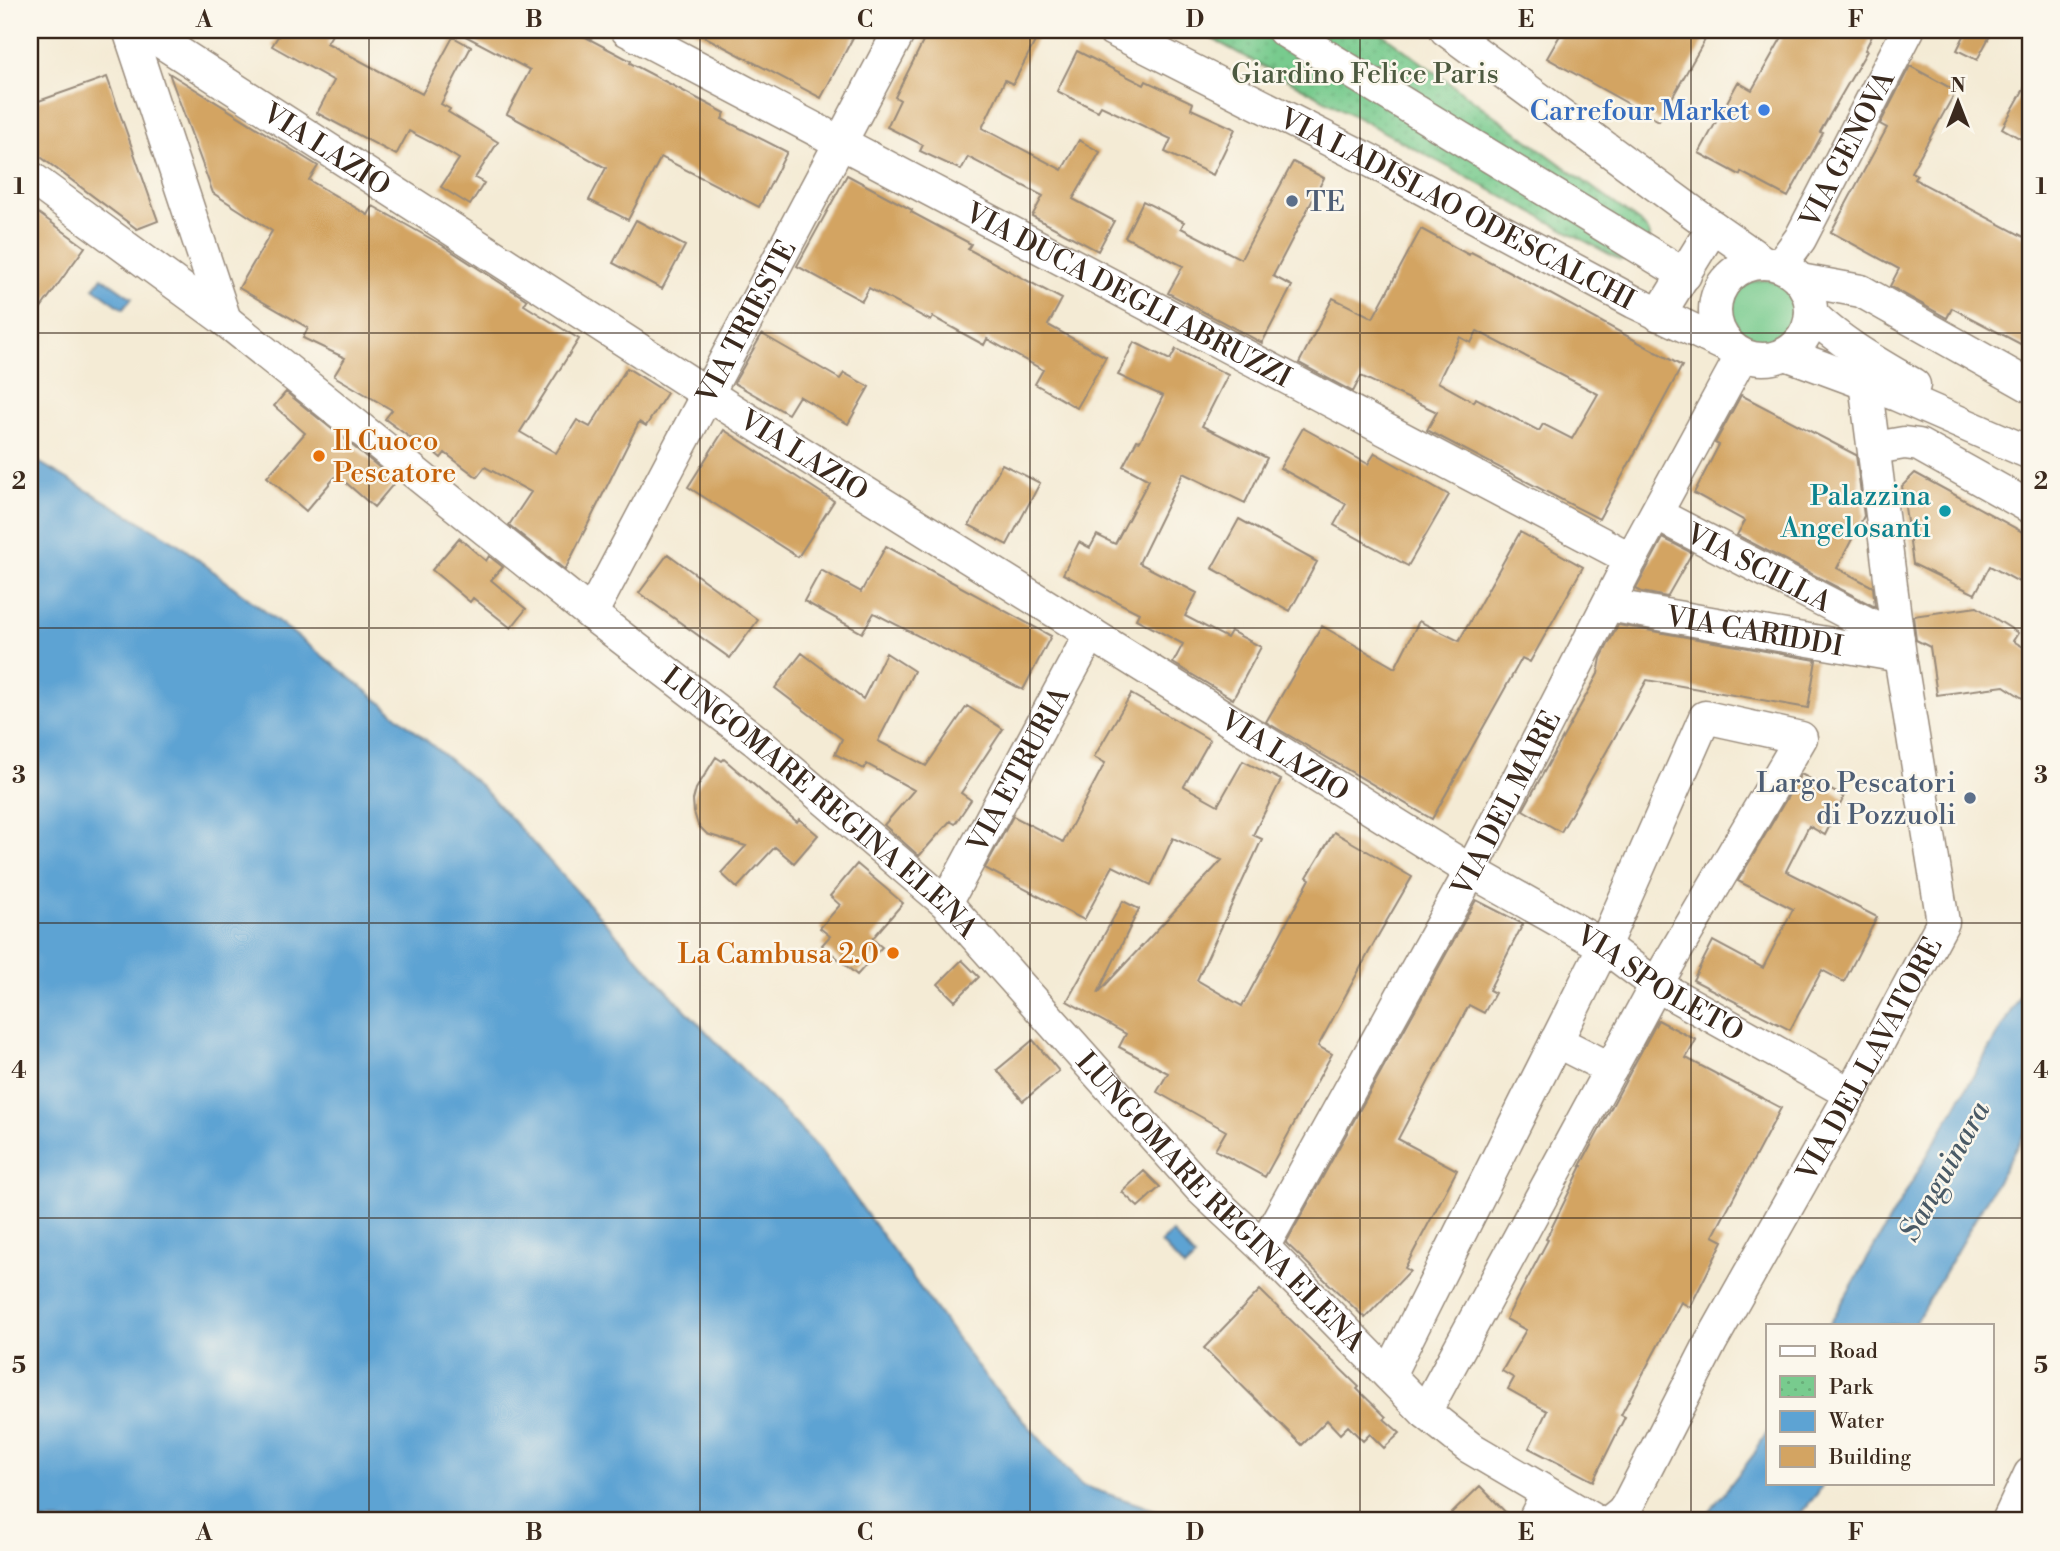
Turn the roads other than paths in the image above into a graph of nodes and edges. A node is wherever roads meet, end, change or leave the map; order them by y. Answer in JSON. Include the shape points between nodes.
{"nodes":[{"id":1,"x":129,"y":30,"type":"edge"},
{"id":2,"x":143,"y":30,"type":"edge"},
{"id":3,"x":627,"y":30,"type":"edge"},
{"id":4,"x":900,"y":30,"type":"edge"},
{"id":5,"x":1113,"y":30,"type":"edge"},
{"id":6,"x":1283,"y":30,"type":"edge"},
{"id":7,"x":1446,"y":30,"type":"edge"},
{"id":8,"x":1908,"y":30,"type":"edge"},
{"id":9,"x":840,"y":143,"type":"junction"},
{"id":10,"x":30,"y":177,"type":"edge"},
{"id":11,"x":1713,"y":227,"type":"junction"},
{"id":12,"x":1782,"y":269,"type":"junction"},
{"id":13,"x":1685,"y":275,"type":"junction"},
{"id":14,"x":1811,"y":314,"type":"junction"},
{"id":15,"x":1659,"y":315,"type":"junction"},
{"id":16,"x":225,"y":320,"type":"junction"},
{"id":17,"x":1736,"y":351,"type":"junction"},
{"id":18,"x":1786,"y":354,"type":"junction"},
{"id":19,"x":1865,"y":382,"type":"junction"},
{"id":20,"x":2030,"y":386,"type":"edge"},
{"id":21,"x":707,"y":393,"type":"junction"},
{"id":22,"x":1875,"y":448,"type":"junction"},
{"id":23,"x":2030,"y":452,"type":"edge"},
{"id":24,"x":2030,"y":507,"type":"edge"},
{"id":25,"x":1656,"y":514,"type":"junction"},
{"id":26,"x":1631,"y":559,"type":"junction"},
{"id":27,"x":1608,"y":606,"type":"junction"},
{"id":28,"x":592,"y":614,"type":"junction"},
{"id":29,"x":1091,"y":633,"type":"junction"},
{"id":30,"x":1899,"y":648,"type":"junction"},
{"id":31,"x":1471,"y":870,"type":"junction"},
{"id":32,"x":946,"y":903,"type":"junction"},
{"id":33,"x":1604,"y":946,"type":"junction"},
{"id":34,"x":1656,"y":985,"type":"junction"},
{"id":35,"x":1556,"y":1041,"type":"junction"},
{"id":36,"x":1611,"y":1069,"type":"junction"},
{"id":37,"x":1851,"y":1094,"type":"junction"},
{"id":38,"x":1263,"y":1247,"type":"junction"},
{"id":39,"x":1416,"y":1322,"type":"junction"},
{"id":40,"x":1462,"y":1344,"type":"junction"},
{"id":41,"x":1390,"y":1375,"type":"junction"},
{"id":42,"x":1425,"y":1412,"type":"junction"},
{"id":43,"x":2030,"y":1474,"type":"edge"},
{"id":44,"x":1546,"y":1508,"type":"edge"},
{"id":45,"x":1595,"y":1521,"type":"edge"},
{"id":46,"x":1612,"y":1521,"type":"edge"},
{"id":47,"x":2008,"y":1521,"type":"edge"}],
"edges":[{"from":1,"to":16,"type":"street"},
{"from":2,"to":21,"type":"street","name":"VIA LAZIO"},
{"from":3,"to":9,"type":"street","name":"VIA DUCA DEGLI ABRUZZI"},
{"from":4,"to":9,"type":"street","name":"VIA TRIESTE"},
{"from":5,"to":15,"type":"street","name":"VIA LADISLAO ODESCALCHI"},
{"from":6,"to":13,"type":"street"},
{"from":7,"to":11,"type":"street"},
{"from":8,"to":12,"type":"street","name":"VIA GENOVA"},
{"from":9,"to":21,"type":"street","name":"VIA TRIESTE"},
{"from":9,"to":26,"type":"street","name":"VIA DUCA DEGLI ABRUZZI"},
{"from":10,"to":16,"type":"street","name":"LUNGOMARE REGINA ELENA"},
{"from":11,"to":12,"type":"street"},
{"from":11,"to":13,"type":"street"},
{"from":12,"to":14,"type":"street","via":[[1808,293]]},
{"from":12,"to":17,"type":"street","via":[[1751,264],[1729,276],[1719,291],[1715,320],[1719,334]]},
{"from":12,"to":20,"type":"street","via":[[1860,291]]},
{"from":13,"to":15,"type":"street"},
{"from":14,"to":18,"type":"street","via":[[1807,332]]},
{"from":14,"to":23,"type":"street","via":[[1850,348]]},
{"from":15,"to":17,"type":"street","name":"VIA LADISLAO ODESCALCHI"},
{"from":16,"to":28,"type":"street","name":"LUNGOMARE REGINA ELENA"},
{"from":17,"to":18,"type":"street","via":[[1760,360]]},
{"from":17,"to":25,"type":"street","name":"VIA DEL MARE"},
{"from":18,"to":19,"type":"street"},
{"from":19,"to":22,"type":"street","name":"VIA DEL LAVATORE"},
{"from":19,"to":23,"type":"street"},
{"from":21,"to":28,"type":"street","name":"VIA TRIESTE"},
{"from":21,"to":29,"type":"street","name":"VIA LAZIO"},
{"from":22,"to":24,"type":"street","via":[[1919,445]]},
{"from":22,"to":30,"type":"street","name":"VIA DEL LAVATORE"},
{"from":25,"to":26,"type":"street","name":"VIA DEL MARE"},
{"from":25,"to":30,"type":"street","name":"VIA SCILLA"},
{"from":26,"to":27,"type":"street","name":"VIA DEL MARE"},
{"from":27,"to":30,"type":"street","name":"VIA CARIDDI"},
{"from":27,"to":31,"type":"street","name":"VIA DEL MARE"},
{"from":28,"to":32,"type":"street","name":"LUNGOMARE REGINA ELENA","via":[[755,740]]},
{"from":29,"to":31,"type":"street","name":"VIA LAZIO"},
{"from":29,"to":32,"type":"street","name":"VIA ETRURIA"},
{"from":30,"to":37,"type":"street","name":"VIA DEL LAVATORE","via":[[1943,922]]},
{"from":31,"to":33,"type":"street","name":"VIA SPOLETO"},
{"from":31,"to":38,"type":"street","name":"VIA DEL MARE"},
{"from":32,"to":38,"type":"street","name":"LUNGOMARE REGINA ELENA","via":[[1201,1189]]},
{"from":33,"to":34,"type":"street","name":"VIA SPOLETO"},
{"from":33,"to":34,"type":"street","via":[[1705,717],[1801,738]]},
{"from":33,"to":35,"type":"street"},
{"from":34,"to":36,"type":"street"},
{"from":34,"to":37,"type":"street","name":"VIA SPOLETO"},
{"from":35,"to":36,"type":"street"},
{"from":35,"to":39,"type":"street"},
{"from":36,"to":40,"type":"street"},
{"from":37,"to":46,"type":"street","name":"VIA DEL LAVATORE","via":[[1711,1342],[1626,1506]]},
{"from":38,"to":41,"type":"street","name":"LUNGOMARE REGINA ELENA"},
{"from":39,"to":40,"type":"street"},
{"from":39,"to":41,"type":"street"},
{"from":40,"to":42,"type":"street"},
{"from":41,"to":42,"type":"street","name":"LUNGOMARE REGINA ELENA"},
{"from":42,"to":44,"type":"street","name":"LUNGOMARE REGINA ELENA"},
{"from":43,"to":47,"type":"street"},
{"from":44,"to":45,"type":"street"}]}
